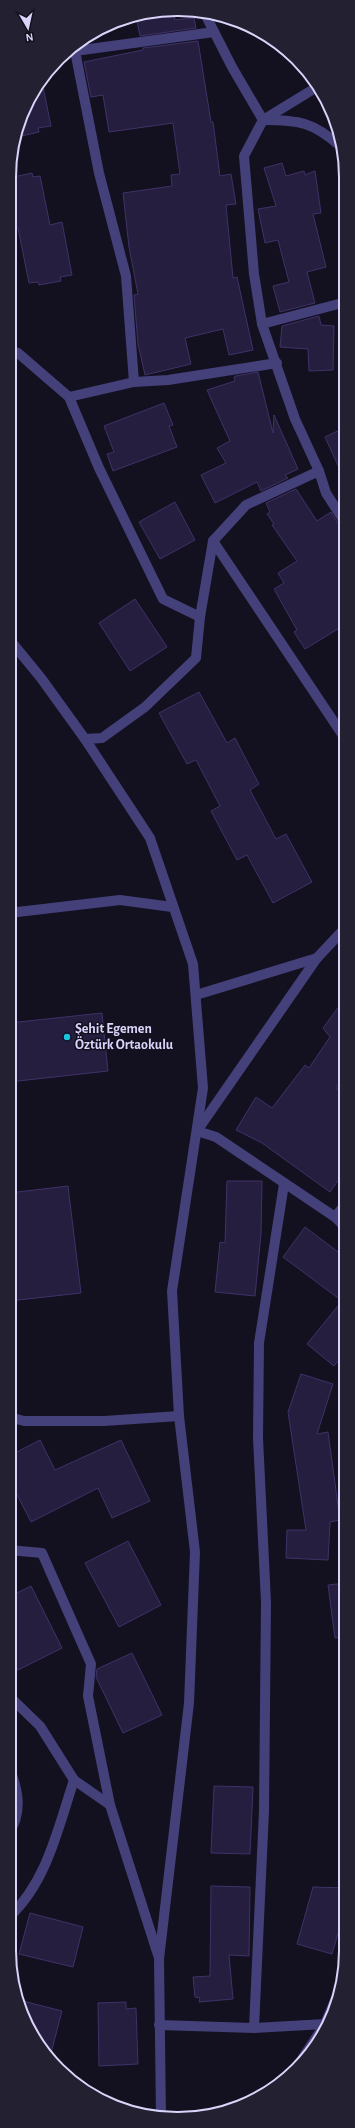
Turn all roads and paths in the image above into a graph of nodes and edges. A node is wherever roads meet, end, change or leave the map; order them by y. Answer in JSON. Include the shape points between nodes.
{"nodes":[{"id":1,"x":207,"y":19,"type":"edge"},
{"id":2,"x":214,"y":32,"type":"junction"},
{"id":3,"x":77,"y":51,"type":"edge"},
{"id":4,"x":75,"y":52,"type":"edge"},
{"id":5,"x":313,"y":90,"type":"edge"},
{"id":6,"x":263,"y":120,"type":"junction"},
{"id":7,"x":335,"y":141,"type":"edge"},
{"id":8,"x":339,"y":304,"type":"edge"},
{"id":9,"x":262,"y":324,"type":"junction"},
{"id":10,"x":16,"y":353,"type":"edge"},
{"id":11,"x":277,"y":363,"type":"junction"},
{"id":12,"x":134,"y":382,"type":"junction"},
{"id":13,"x":69,"y":397,"type":"junction"},
{"id":14,"x":319,"y":471,"type":"junction"},
{"id":15,"x":339,"y":513,"type":"edge"},
{"id":16,"x":213,"y":541,"type":"junction"},
{"id":17,"x":200,"y":617,"type":"junction"},
{"id":18,"x":16,"y":648,"type":"edge"},
{"id":19,"x":339,"y":730,"type":"edge"},
{"id":20,"x":85,"y":738,"type":"junction"},
{"id":21,"x":172,"y":907,"type":"junction"},
{"id":22,"x":16,"y":912,"type":"edge"},
{"id":23,"x":339,"y":934,"type":"edge"},
{"id":24,"x":317,"y":958,"type":"junction"},
{"id":25,"x":196,"y":995,"type":"junction"},
{"id":26,"x":197,"y":1131,"type":"junction"},
{"id":27,"x":284,"y":1184,"type":"junction"},
{"id":28,"x":339,"y":1212,"type":"edge"},
{"id":29,"x":335,"y":1217,"type":"junction"},
{"id":30,"x":339,"y":1221,"type":"edge"},
{"id":31,"x":180,"y":1416,"type":"junction"},
{"id":32,"x":16,"y":1419,"type":"edge"},
{"id":33,"x":16,"y":1551,"type":"edge"},
{"id":34,"x":16,"y":1703,"type":"edge"},
{"id":35,"x":74,"y":1780,"type":"junction"},
{"id":36,"x":16,"y":1787,"type":"edge"},
{"id":37,"x":110,"y":1805,"type":"junction"},
{"id":38,"x":16,"y":1823,"type":"edge"},
{"id":39,"x":16,"y":1911,"type":"edge"},
{"id":40,"x":159,"y":1959,"type":"junction"},
{"id":41,"x":321,"y":2024,"type":"edge"},
{"id":42,"x":159,"y":2025,"type":"junction"},
{"id":43,"x":254,"y":2028,"type":"junction"},
{"id":44,"x":161,"y":2111,"type":"edge"}],
"edges":[{"from":1,"to":2,"type":"street"},
{"from":2,"to":3,"type":"street"},
{"from":2,"to":6,"type":"street"},
{"from":4,"to":12,"type":"street","via":[[100,173],[126,276]]},
{"from":5,"to":6,"type":"street"},
{"from":6,"to":7,"type":"street","via":[[296,120],[323,131]]},
{"from":6,"to":9,"type":"street","via":[[244,156],[254,274]]},
{"from":8,"to":9,"type":"street"},
{"from":9,"to":11,"type":"street"},
{"from":10,"to":13,"type":"street"},
{"from":11,"to":12,"type":"street","via":[[168,380]]},
{"from":11,"to":14,"type":"street","via":[[295,419]]},
{"from":12,"to":13,"type":"street"},
{"from":13,"to":17,"type":"street","via":[[99,468],[163,599]]},
{"from":14,"to":15,"type":"street","via":[[326,493]]},
{"from":14,"to":16,"type":"street","via":[[246,505]]},
{"from":16,"to":17,"type":"street"},
{"from":16,"to":19,"type":"street"},
{"from":17,"to":20,"type":"street","via":[[196,658],[145,707],[102,738]]},
{"from":18,"to":20,"type":"street"},
{"from":20,"to":21,"type":"street","via":[[150,838]]},
{"from":21,"to":22,"type":"street","via":[[120,900]]},
{"from":21,"to":25,"type":"street","via":[[193,964]]},
{"from":23,"to":24,"type":"street"},
{"from":24,"to":25,"type":"street"},
{"from":24,"to":26,"type":"street"},
{"from":25,"to":26,"type":"street","via":[[203,1088]]},
{"from":26,"to":27,"type":"street","via":[[216,1137]]},
{"from":26,"to":31,"type":"street","via":[[172,1291]]},
{"from":27,"to":29,"type":"street"},
{"from":27,"to":43,"type":"street","via":[[259,1343],[258,1438],[266,1602],[264,1811]]},
{"from":28,"to":29,"type":"street"},
{"from":29,"to":30,"type":"street"},
{"from":31,"to":32,"type":"street","via":[[104,1421]]},
{"from":31,"to":40,"type":"street","via":[[195,1560],[189,1703]]},
{"from":33,"to":37,"type":"street","via":[[42,1553],[90,1664],[88,1696]]},
{"from":34,"to":35,"type":"street","via":[[40,1726]]},
{"from":35,"to":37,"type":"street"},
{"from":35,"to":39,"type":"street","via":[[47,1863]]},
{"from":36,"to":38,"type":"street","via":[[19,1796]]},
{"from":37,"to":40,"type":"street"},
{"from":40,"to":42,"type":"street"},
{"from":41,"to":43,"type":"street"},
{"from":42,"to":43,"type":"street"},
{"from":42,"to":44,"type":"street"}]}
